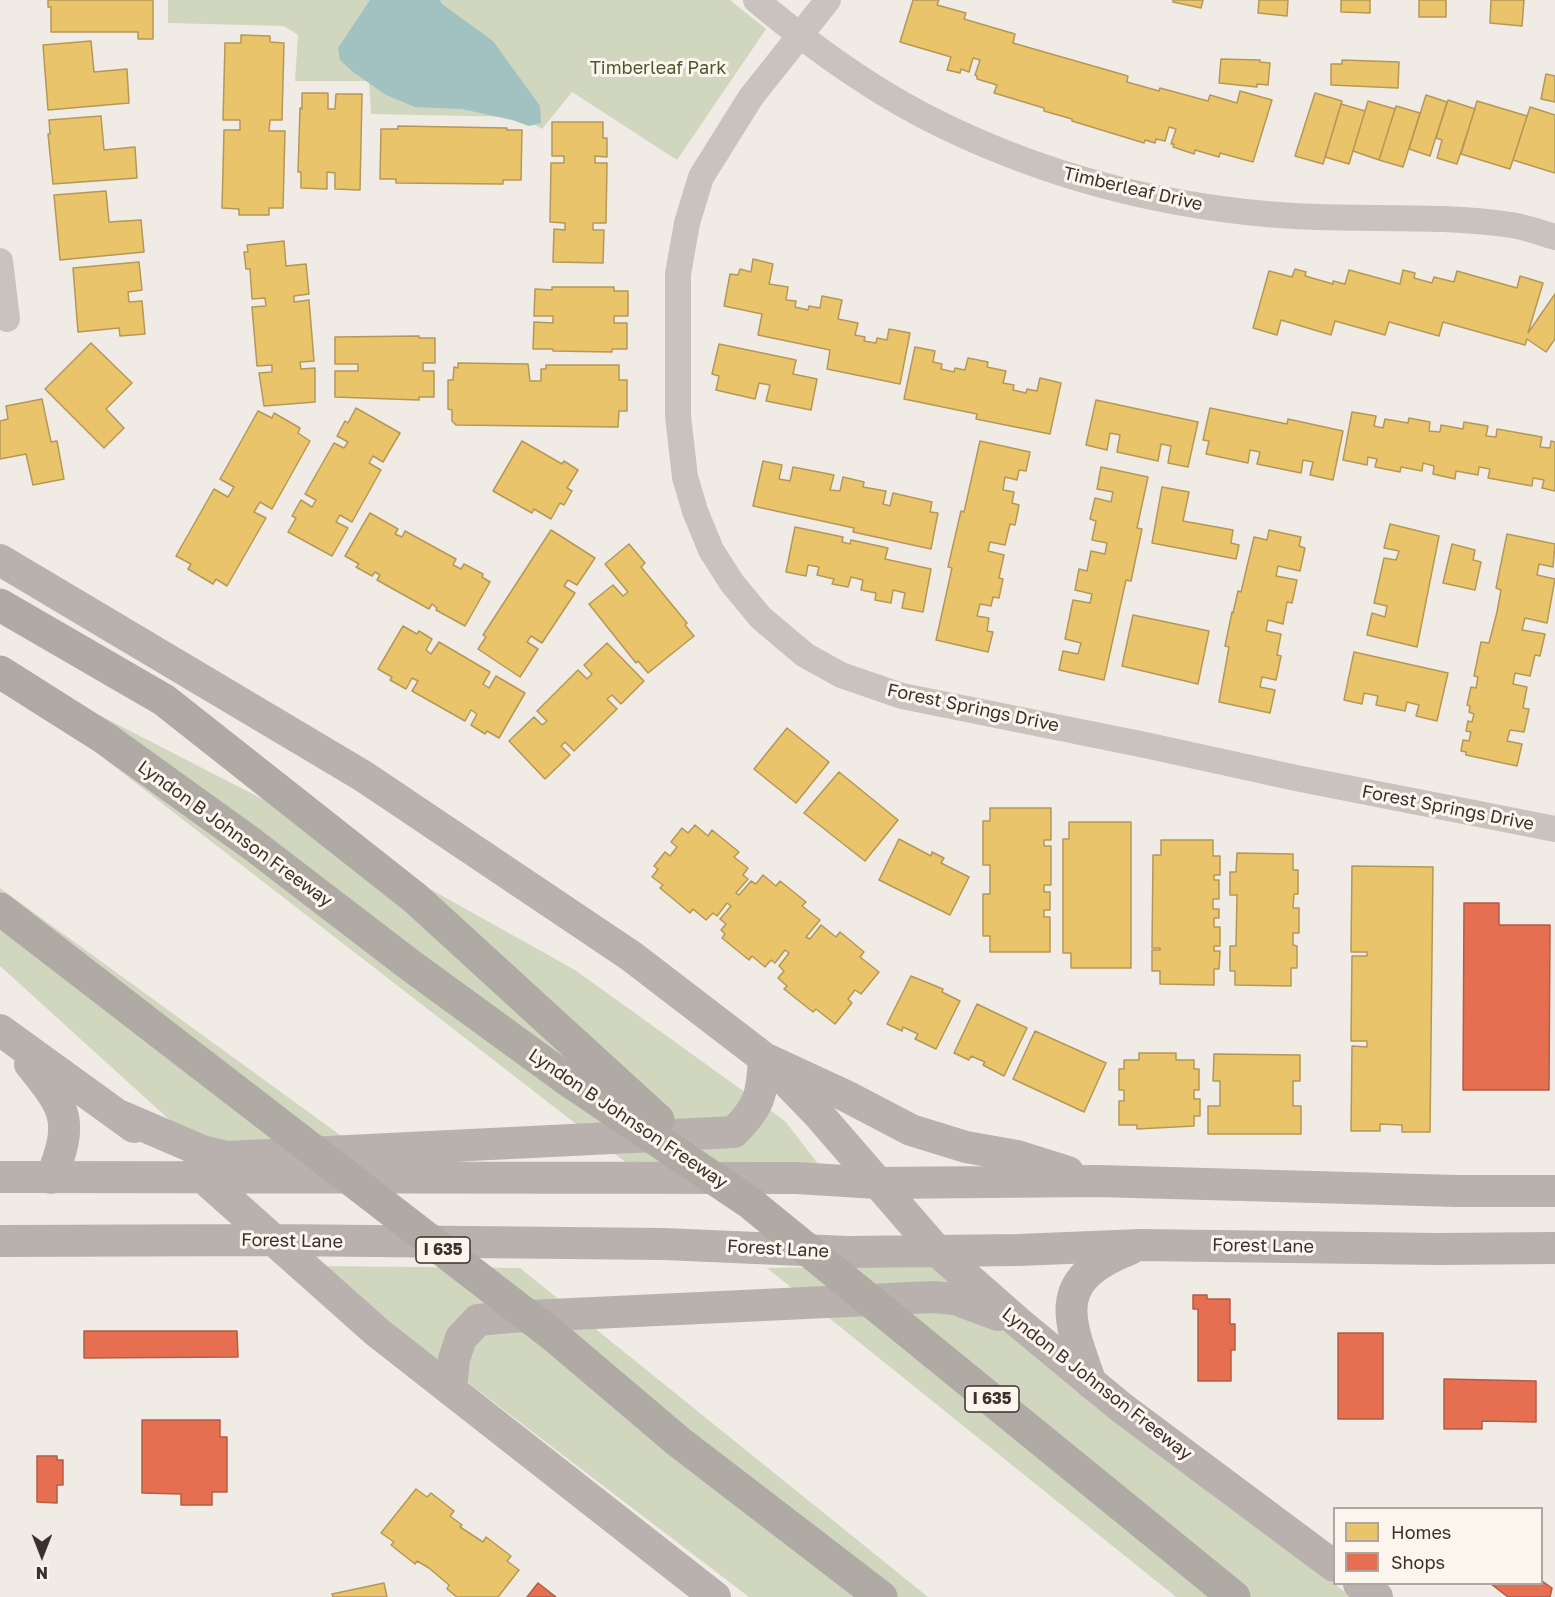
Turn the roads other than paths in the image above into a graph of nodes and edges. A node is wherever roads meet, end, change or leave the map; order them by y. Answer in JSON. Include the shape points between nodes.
{"nodes":[{"id":1,"x":756,"y":0,"type":"edge"},
{"id":2,"x":828,"y":0,"type":"edge"},
{"id":3,"x":799,"y":36,"type":"junction"},
{"id":4,"x":1555,"y":237,"type":"edge"},
{"id":5,"x":0,"y":261,"type":"edge"},
{"id":6,"x":7,"y":319,"type":"dead end"},
{"id":7,"x":0,"y":560,"type":"edge"},
{"id":8,"x":0,"y":604,"type":"edge"},
{"id":9,"x":0,"y":672,"type":"edge"},
{"id":10,"x":1555,"y":829,"type":"edge"},
{"id":11,"x":0,"y":909,"type":"edge"},
{"id":12,"x":3,"y":1033,"type":"edge"},
{"id":13,"x":764,"y":1058,"type":"junction"},
{"id":14,"x":216,"y":1167,"type":"junction"},
{"id":15,"x":0,"y":1178,"type":"edge"},
{"id":16,"x":51,"y":1178,"type":"junction"},
{"id":17,"x":1098,"y":1181,"type":"junction"},
{"id":18,"x":877,"y":1183,"type":"junction"},
{"id":19,"x":1555,"y":1191,"type":"edge"},
{"id":20,"x":749,"y":1202,"type":"junction"},
{"id":21,"x":276,"y":1240,"type":"junction"},
{"id":22,"x":0,"y":1241,"type":"edge"},
{"id":23,"x":1141,"y":1245,"type":"junction"},
{"id":24,"x":1555,"y":1248,"type":"edge"},
{"id":25,"x":937,"y":1251,"type":"junction"},
{"id":26,"x":1019,"y":1323,"type":"junction"},
{"id":27,"x":1091,"y":1384,"type":"junction"},
{"id":28,"x":451,"y":1390,"type":"junction"},
{"id":29,"x":1333,"y":1565,"type":"edge"},
{"id":30,"x":1360,"y":1585,"type":"edge"},
{"id":31,"x":715,"y":1597,"type":"edge"},
{"id":32,"x":881,"y":1597,"type":"edge"},
{"id":33,"x":1234,"y":1597,"type":"edge"},
{"id":34,"x":1377,"y":1597,"type":"edge"}],
"edges":[{"from":1,"to":3,"type":"street","name":"Timberleaf Drive"},
{"from":2,"to":3,"type":"street","name":"Forest Springs Drive"},
{"from":3,"to":4,"type":"street","name":"Timberleaf Drive","via":[[942,126],[1013,157],[1090,182],[1180,203],[1267,214],[1513,225]]},
{"from":3,"to":10,"type":"street","name":"Forest Springs Drive","via":[[751,97],[701,177],[687,223],[678,274],[678,416],[685,477],[711,550],[761,618],[806,655],[832,670],[903,696]]},
{"from":5,"to":6,"type":"street"},
{"from":7,"to":13,"type":"main road","via":[[363,776],[631,956]]},
{"from":8,"to":20,"type":"highway","via":[[164,700],[415,898]]},
{"from":9,"to":20,"type":"highway","name":"Lyndon B Johnson Freeway","number":"I 635","via":[[106,739],[565,1078]]},
{"from":11,"to":32,"type":"highway","number":"I 635","via":[[554,1336],[680,1442]]},
{"from":12,"to":14,"type":"main road","via":[[118,1115]]},
{"from":12,"to":16,"type":"main road","via":[[56,1095],[65,1125],[62,1150]]},
{"from":13,"to":14,"type":"main road","via":[[763,1086],[757,1104],[734,1132]]},
{"from":13,"to":17,"type":"main road","via":[[911,1130]]},
{"from":13,"to":18,"type":"main road","name":"Lyndon B Johnson Freeway"},
{"from":14,"to":16,"type":"main road"},
{"from":14,"to":18,"type":"main road","via":[[292,1178],[796,1179]]},
{"from":14,"to":21,"type":"main road"},
{"from":15,"to":16,"type":"main road"},
{"from":17,"to":18,"type":"main road"},
{"from":17,"to":19,"type":"main road"},
{"from":18,"to":25,"type":"main road","name":"Lyndon B Johnson Freeway"},
{"from":20,"to":33,"type":"highway","name":"Lyndon B Johnson Freeway","number":"I 635"},
{"from":21,"to":22,"type":"main road","name":"Forest Lane"},
{"from":21,"to":25,"type":"main road","name":"Forest Lane"},
{"from":21,"to":28,"type":"main road","via":[[378,1332]]},
{"from":23,"to":24,"type":"main road","name":"Forest Lane"},
{"from":23,"to":25,"type":"main road","name":"Forest Lane"},
{"from":23,"to":27,"type":"main road","via":[[1114,1255],[1086,1275],[1071,1300],[1075,1336]]},
{"from":25,"to":26,"type":"main road","name":"Lyndon B Johnson Freeway"},
{"from":26,"to":27,"type":"main road","name":"Lyndon B Johnson Freeway"},
{"from":26,"to":28,"type":"main road","via":[[955,1299],[478,1320],[461,1338]]},
{"from":27,"to":29,"type":"main road","name":"Lyndon B Johnson Freeway"},
{"from":28,"to":31,"type":"main road"},
{"from":30,"to":34,"type":"main road"}]}
